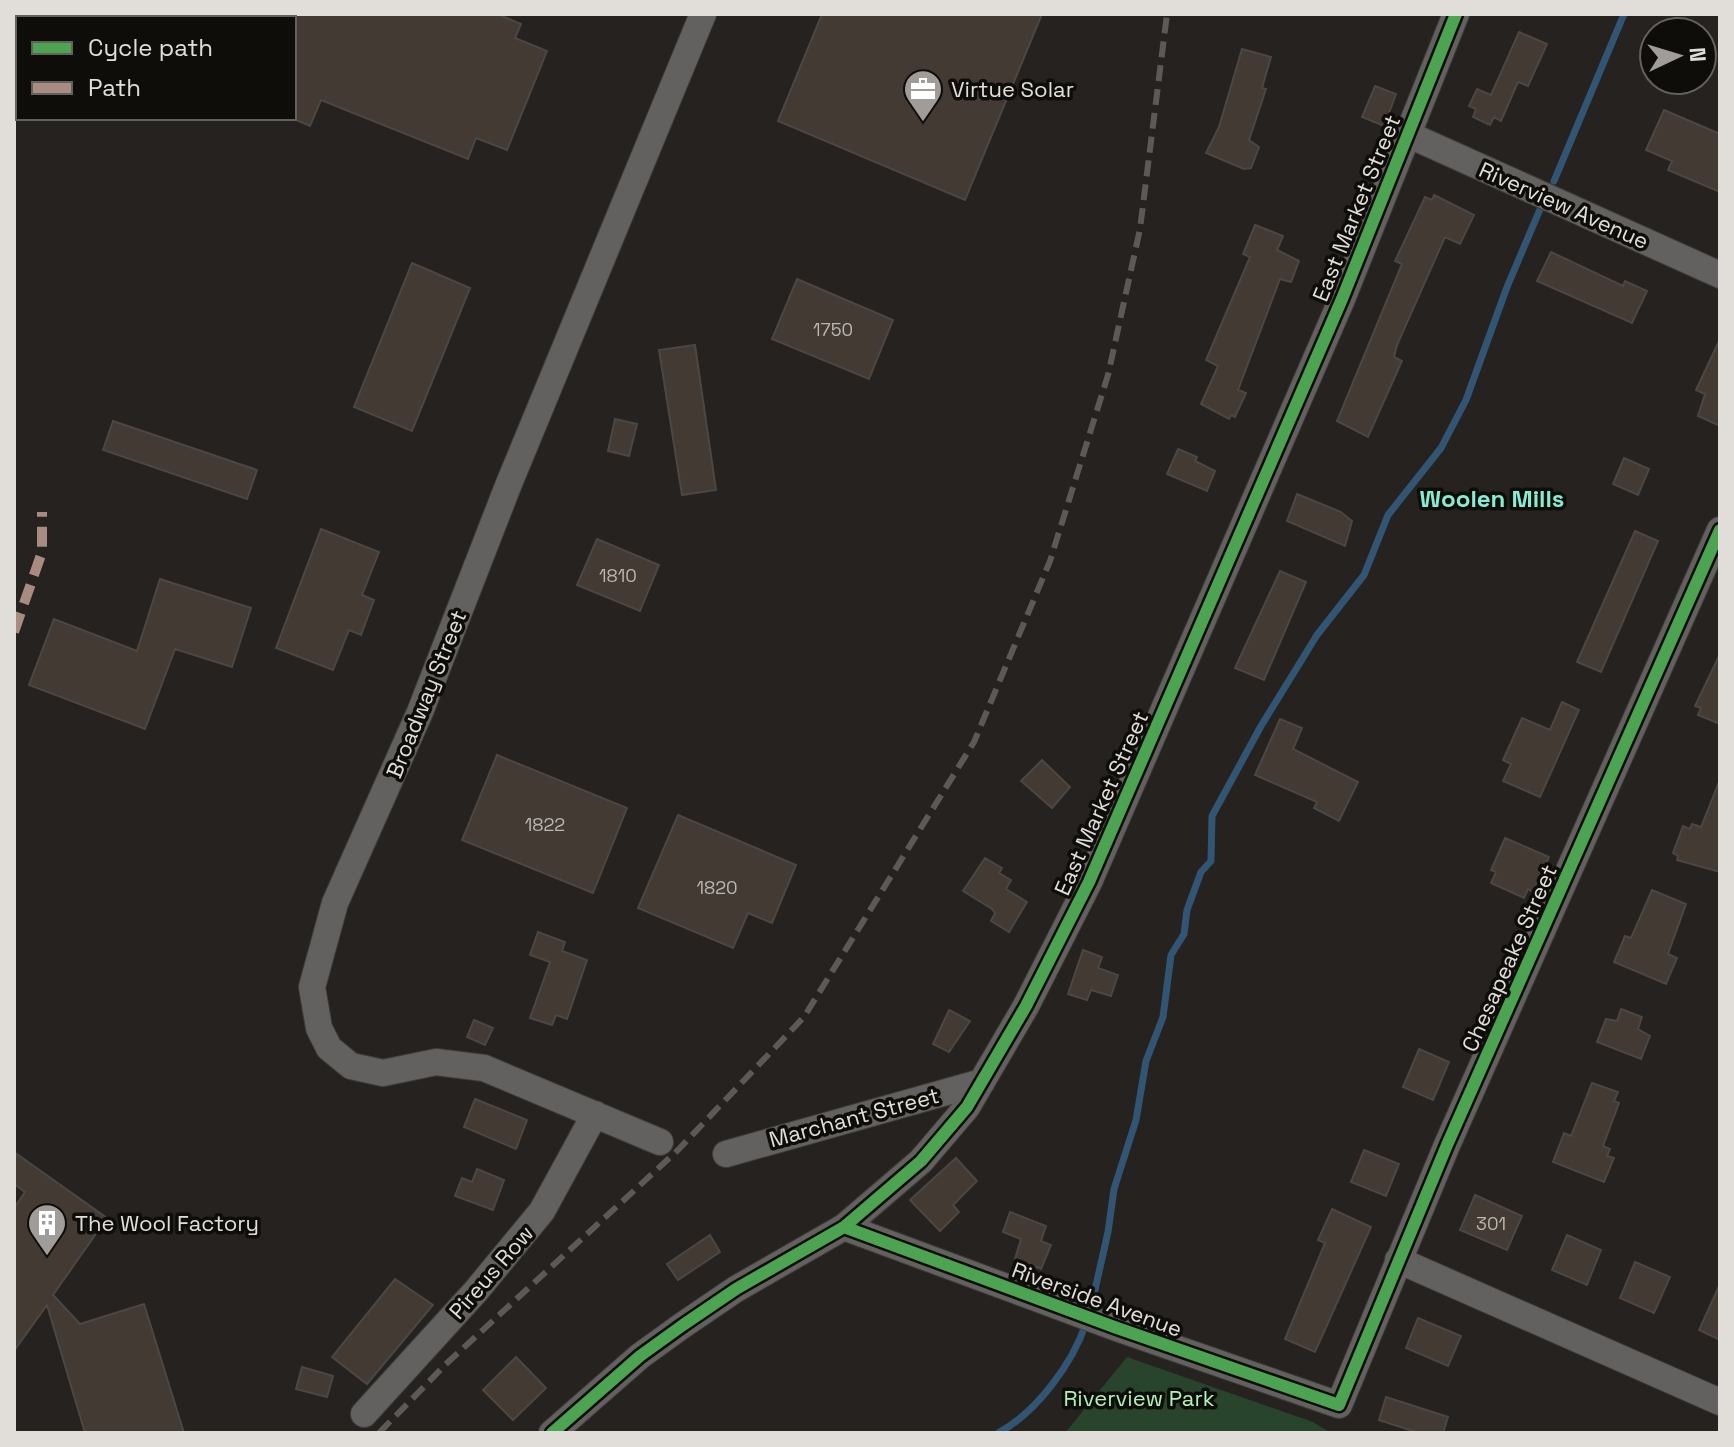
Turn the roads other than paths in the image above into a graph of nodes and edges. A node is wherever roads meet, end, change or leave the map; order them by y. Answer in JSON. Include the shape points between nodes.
{"nodes":[{"id":1,"x":703,"y":14,"type":"edge"},
{"id":2,"x":1456,"y":14,"type":"edge"},
{"id":3,"x":1407,"y":134,"type":"junction"},
{"id":4,"x":1720,"y":275,"type":"edge"},
{"id":5,"x":1720,"y":530,"type":"edge"},
{"id":6,"x":982,"y":1082,"type":"junction"},
{"id":7,"x":595,"y":1114,"type":"junction"},
{"id":8,"x":660,"y":1142,"type":"dead end"},
{"id":9,"x":726,"y":1154,"type":"dead end"},
{"id":10,"x":844,"y":1227,"type":"junction"},
{"id":11,"x":1398,"y":1260,"type":"junction"},
{"id":12,"x":1720,"y":1402,"type":"edge"},
{"id":13,"x":1339,"y":1405,"type":"joint"},
{"id":14,"x":364,"y":1414,"type":"dead end"},
{"id":15,"x":552,"y":1433,"type":"edge"}],
"edges":[{"from":1,"to":7,"type":"street","name":"Broadway Street","via":[[415,726],[335,903],[312,987],[319,1028],[329,1048],[351,1066],[383,1073],[436,1062],[463,1063]]},
{"from":2,"to":3,"type":"street","name":"East Market Street"},
{"from":3,"to":4,"type":"street","name":"Riverview Avenue"},
{"from":3,"to":6,"type":"street","name":"East Market Street","via":[[1342,299],[1089,882]]},
{"from":5,"to":11,"type":"street","name":"Chesapeake Street"},
{"from":6,"to":9,"type":"street","name":"Marchant Street"},
{"from":6,"to":10,"type":"street","name":"East Market Street","via":[[951,1130]]},
{"from":7,"to":8,"type":"street","name":"Broadway Street"},
{"from":7,"to":14,"type":"street","name":"Pireus Row","via":[[535,1221]]},
{"from":10,"to":13,"type":"street","name":"Riverside Avenue"},
{"from":10,"to":15,"type":"street","name":"East Market Street","via":[[736,1289],[640,1356]]},
{"from":11,"to":12,"type":"street"},
{"from":11,"to":13,"type":"street","name":"Chesapeake Street"}]}
